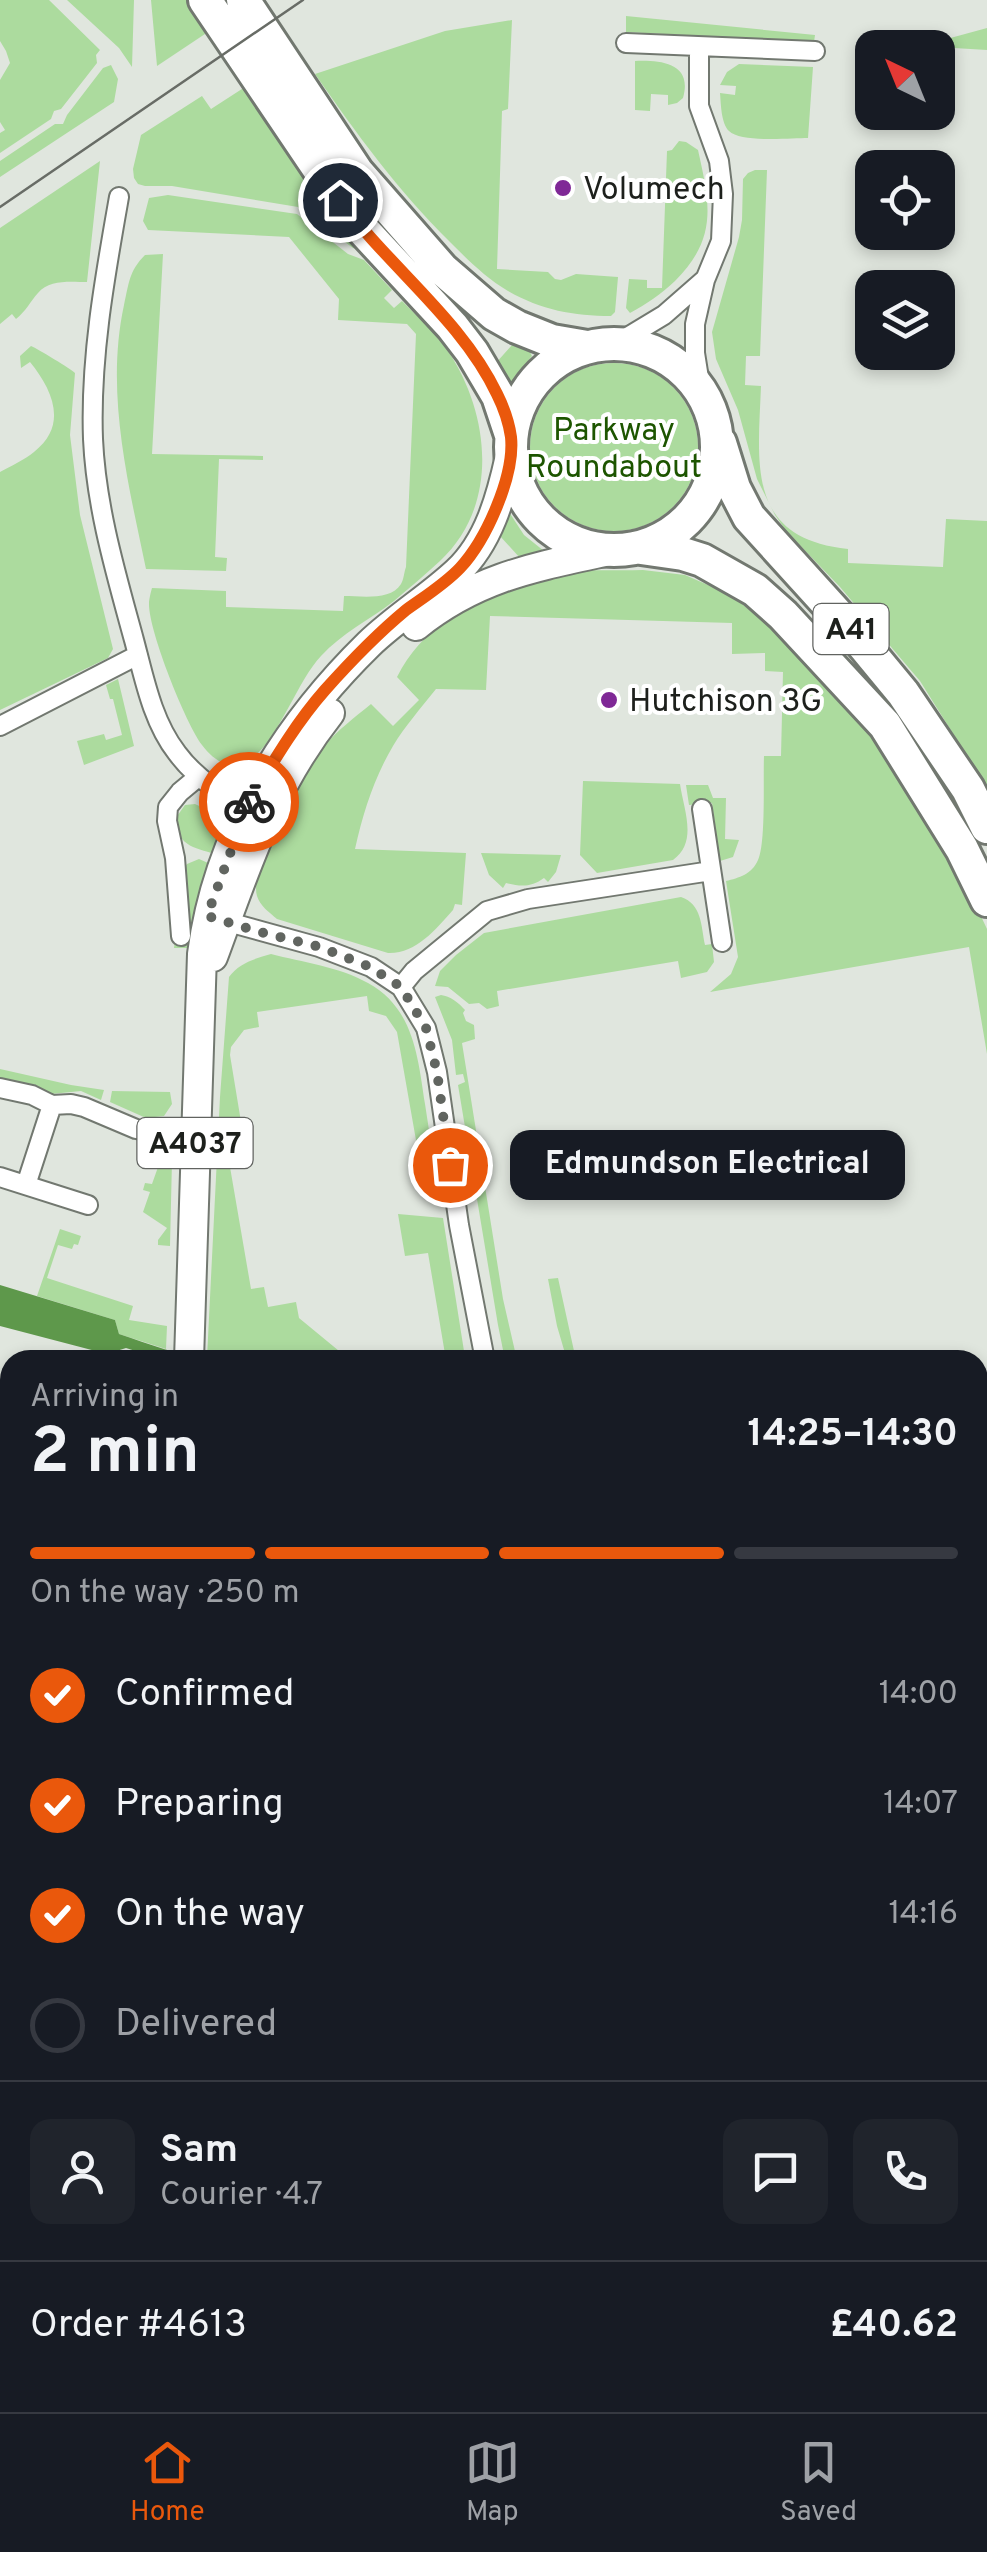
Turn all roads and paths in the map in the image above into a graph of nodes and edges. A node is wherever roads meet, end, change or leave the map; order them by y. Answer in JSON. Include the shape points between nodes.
{"nodes":[{"id":1,"x":205,"y":0,"type":"edge"},
{"id":2,"x":243,"y":0,"type":"edge"},
{"id":3,"x":626,"y":43,"type":"dead end"},
{"id":4,"x":699,"y":47,"type":"junction"},
{"id":5,"x":815,"y":51,"type":"dead end"},
{"id":6,"x":119,"y":197,"type":"dead end"},
{"id":7,"x":705,"y":280,"type":"junction"},
{"id":8,"x":601,"y":346,"type":"junction"},
{"id":9,"x":701,"y":392,"type":"junction"},
{"id":10,"x":717,"y":434,"type":"junction"},
{"id":11,"x":511,"y":445,"type":"junction"},
{"id":12,"x":625,"y":549,"type":"junction"},
{"id":13,"x":138,"y":655,"type":"junction"},
{"id":14,"x":0,"y":726,"type":"edge"},
{"id":15,"x":198,"y":777,"type":"junction"},
{"id":16,"x":702,"y":809,"type":"dead end"},
{"id":17,"x":256,"y":811,"type":"junction"},
{"id":18,"x":987,"y":827,"type":"edge"},
{"id":19,"x":711,"y":871,"type":"junction"},
{"id":20,"x":987,"y":900,"type":"edge"},
{"id":21,"x":216,"y":919,"type":"junction"},
{"id":22,"x":181,"y":936,"type":"dead end"},
{"id":23,"x":722,"y":942,"type":"dead end"},
{"id":24,"x":401,"y":987,"type":"junction"},
{"id":25,"x":0,"y":1088,"type":"edge"},
{"id":26,"x":52,"y":1105,"type":"junction"},
{"id":27,"x":195,"y":1134,"type":"junction"},
{"id":28,"x":0,"y":1177,"type":"edge"},
{"id":29,"x":26,"y":1185,"type":"junction"},
{"id":30,"x":88,"y":1205,"type":"dead end"},
{"id":31,"x":189,"y":1350,"type":"edge"},
{"id":32,"x":483,"y":1350,"type":"edge"}],
"edges":[{"from":1,"to":11,"type":"highway","number":"A41","via":[[352,218],[472,352],[498,396]]},
{"from":2,"to":8,"type":"highway","number":"A41","via":[[357,172],[442,269],[516,328],[552,341]]},
{"from":3,"to":4,"type":"street"},
{"from":4,"to":5,"type":"street"},
{"from":4,"to":7,"type":"street","via":[[699,106],[723,194],[721,240]]},
{"from":6,"to":13,"type":"street","via":[[96,353],[93,438]]},
{"from":7,"to":8,"type":"street","via":[[664,315]]},
{"from":7,"to":9,"type":"street","via":[[695,324]]},
{"from":8,"to":9,"type":"highway","number":"A41","via":[[648,349],[670,360]]},
{"from":8,"to":11,"type":"highway","via":[[556,362],[538,378],[522,399]]},
{"from":9,"to":10,"type":"highway","number":"A41"},
{"from":10,"to":12,"type":"highway","number":"A41","via":[[712,482],[695,512],[670,535]]},
{"from":10,"to":18,"type":"highway","number":"A41","via":[[749,517],[902,693]]},
{"from":11,"to":12,"type":"highway","number":"A41","via":[[516,483],[537,518],[586,548]]},
{"from":11,"to":17,"type":"main road","number":"A4037","via":[[500,500],[471,554],[323,692],[291,734]]},
{"from":12,"to":17,"type":"main road","number":"A4037","via":[[516,572],[432,613],[363,674]]},
{"from":12,"to":20,"type":"highway","number":"A41","via":[[702,560],[784,615],[885,725]]},
{"from":13,"to":14,"type":"street"},
{"from":13,"to":15,"type":"street","via":[[153,709]]},
{"from":15,"to":17,"type":"street"},
{"from":15,"to":22,"type":"street","via":[[168,808]]},
{"from":16,"to":19,"type":"street"},
{"from":17,"to":21,"type":"main road","number":"A4037"},
{"from":19,"to":23,"type":"street"},
{"from":19,"to":24,"type":"street","via":[[487,910]]},
{"from":21,"to":24,"type":"street","via":[[320,947]]},
{"from":21,"to":27,"type":"main road","number":"A4037","via":[[202,986]]},
{"from":24,"to":32,"type":"street","via":[[426,1028],[437,1072]]},
{"from":25,"to":26,"type":"street"},
{"from":26,"to":27,"type":"street","via":[[84,1107],[136,1129]]},
{"from":26,"to":29,"type":"street"},
{"from":27,"to":31,"type":"main road","number":"A4037"},
{"from":28,"to":29,"type":"street"},
{"from":29,"to":30,"type":"street"}]}
